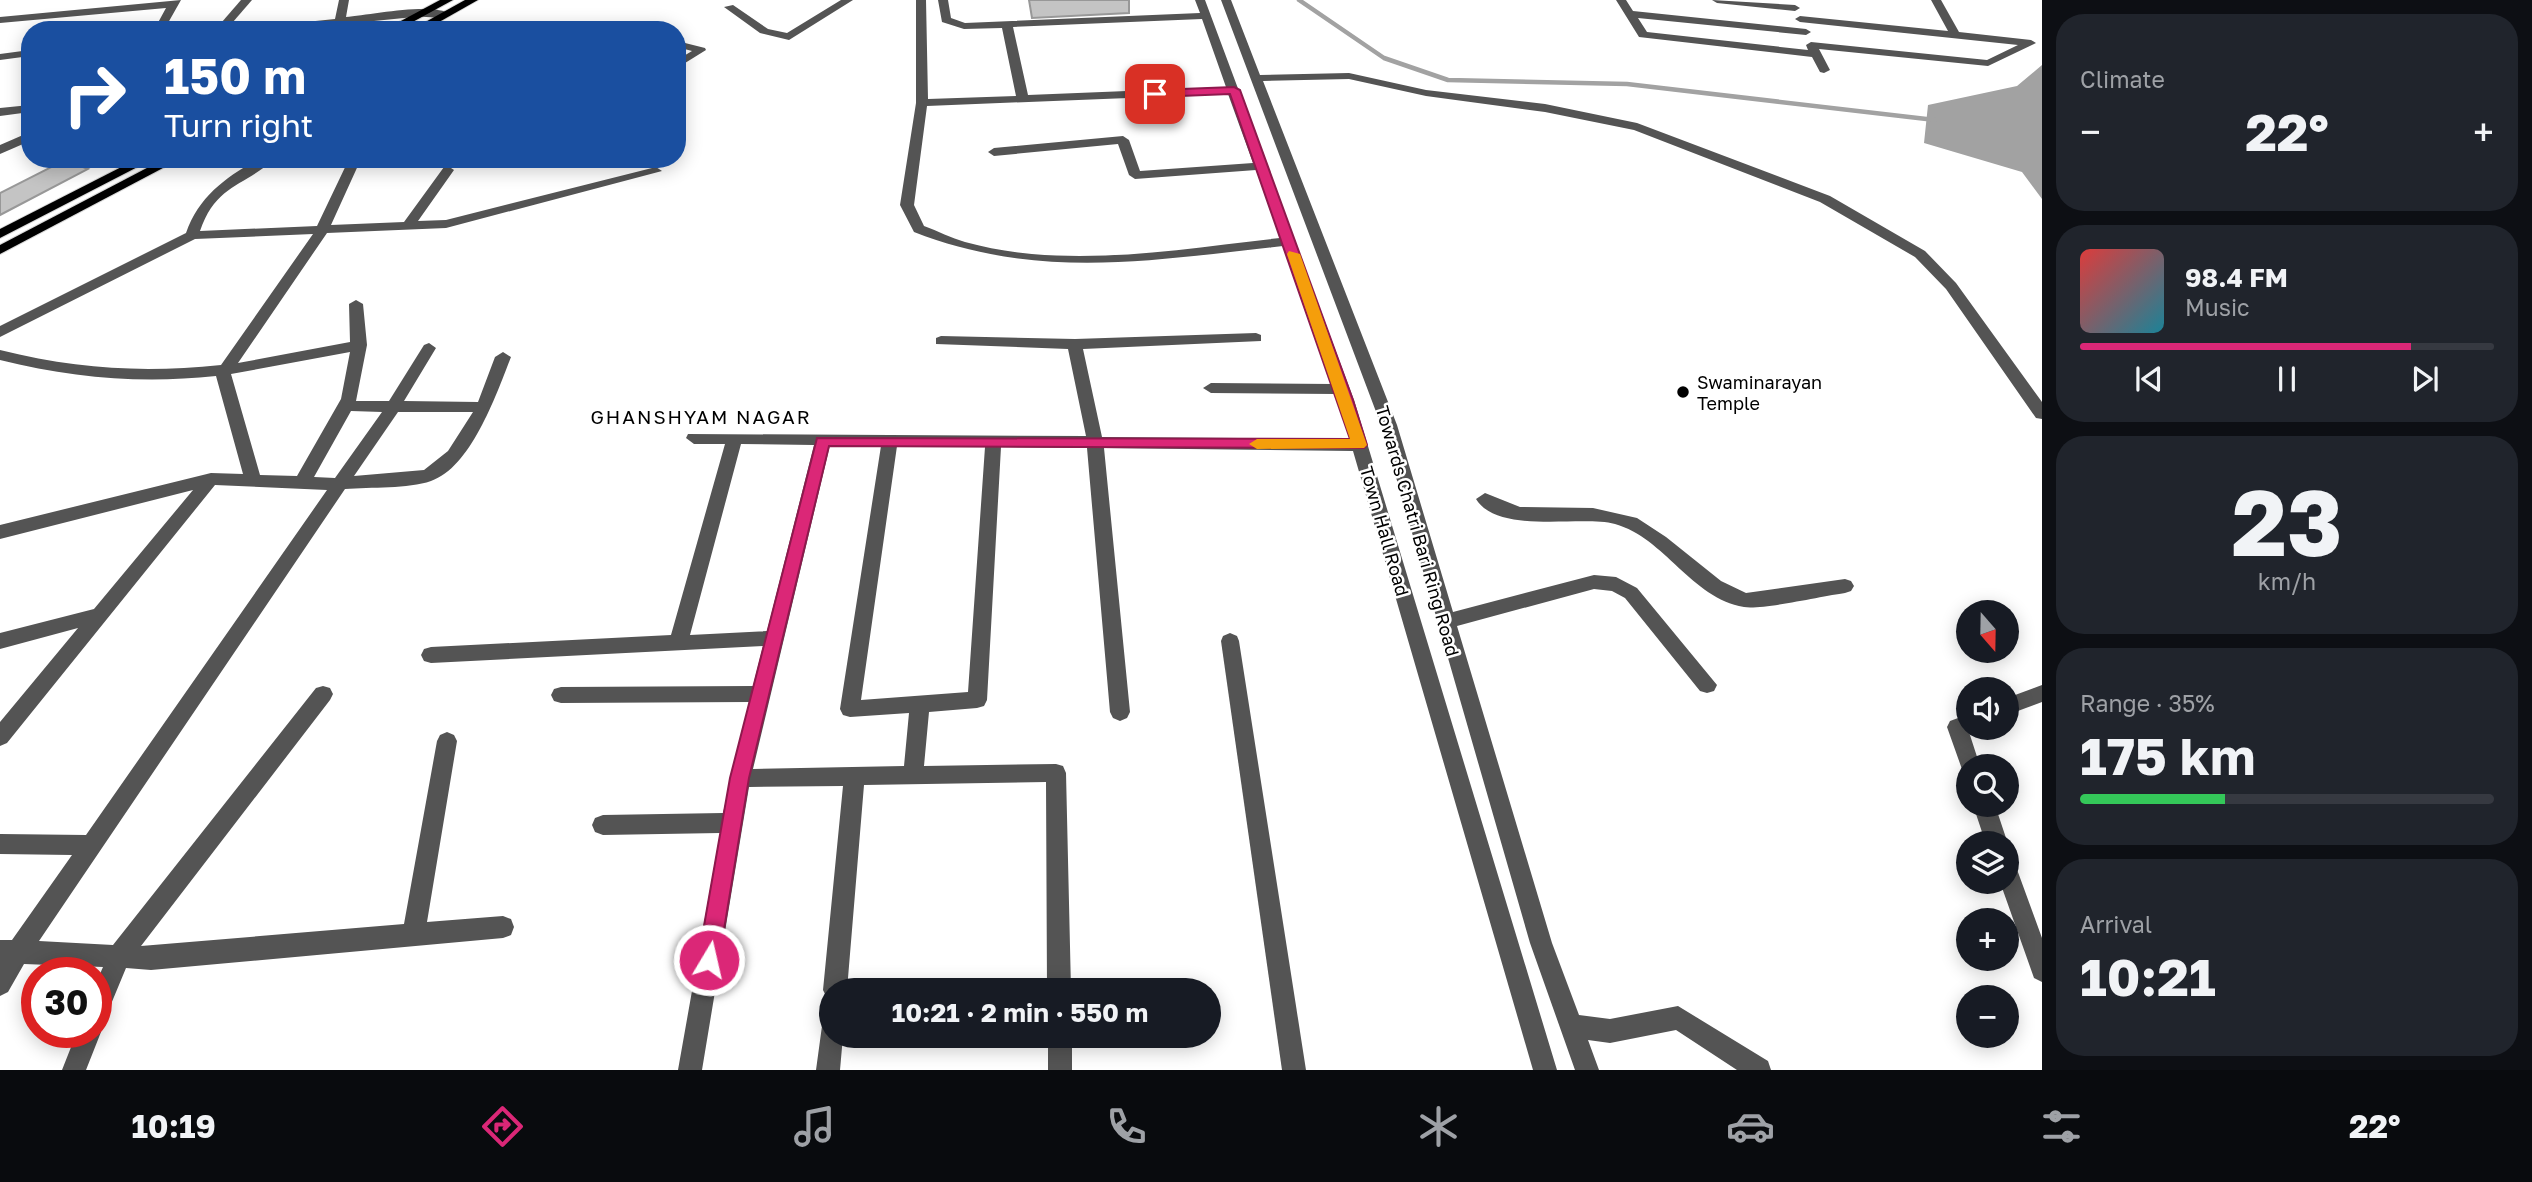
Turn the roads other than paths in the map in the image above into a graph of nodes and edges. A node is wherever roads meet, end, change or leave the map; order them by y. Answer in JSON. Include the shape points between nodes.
{"nodes":[{"id":1,"x":247,"y":0,"type":"edge"},
{"id":2,"x":344,"y":0,"type":"edge"},
{"id":3,"x":448,"y":0,"type":"edge"},
{"id":4,"x":473,"y":0,"type":"edge"},
{"id":5,"x":848,"y":0,"type":"edge"},
{"id":6,"x":922,"y":0,"type":"edge"},
{"id":7,"x":943,"y":0,"type":"edge"},
{"id":8,"x":1226,"y":0,"type":"edge"},
{"id":9,"x":1620,"y":0,"type":"edge"},
{"id":10,"x":1717,"y":0,"type":"edge"},
{"id":11,"x":1936,"y":0,"type":"edge"},
{"id":12,"x":175,"y":2,"type":"edge"},
{"id":13,"x":729,"y":7,"type":"dead end"},
{"id":14,"x":1203,"y":8,"type":"edge"},
{"id":15,"x":1795,"y":9,"type":"edge"},
{"id":16,"x":419,"y":13,"type":"junction"},
{"id":17,"x":445,"y":14,"type":"junction"},
{"id":18,"x":1629,"y":14,"type":"junction"},
{"id":19,"x":386,"y":17,"type":"junction"},
{"id":20,"x":0,"y":20,"type":"edge"},
{"id":21,"x":164,"y":21,"type":"edge"},
{"id":22,"x":228,"y":21,"type":"edge"},
{"id":23,"x":340,"y":21,"type":"joint"},
{"id":24,"x":404,"y":21,"type":"joint"},
{"id":25,"x":432,"y":21,"type":"edge"},
{"id":26,"x":1007,"y":26,"type":"junction"},
{"id":27,"x":1806,"y":32,"type":"junction"},
{"id":28,"x":1955,"y":34,"type":"junction"},
{"id":29,"x":686,"y":46,"type":"edge"},
{"id":30,"x":1814,"y":49,"type":"junction"},
{"id":31,"x":21,"y":55,"type":"edge"},
{"id":32,"x":0,"y":57,"type":"edge"},
{"id":33,"x":686,"y":59,"type":"edge"},
{"id":34,"x":1824,"y":70,"type":"dead end"},
{"id":35,"x":1256,"y":78,"type":"junction"},
{"id":36,"x":1234,"y":90,"type":"junction"},
{"id":37,"x":1023,"y":99,"type":"junction"},
{"id":38,"x":922,"y":103,"type":"junction"},
{"id":39,"x":21,"y":109,"type":"edge"},
{"id":40,"x":0,"y":112,"type":"edge"},
{"id":41,"x":21,"y":140,"type":"edge"},
{"id":42,"x":1,"y":150,"type":"edge"},
{"id":43,"x":994,"y":152,"type":"dead end"},
{"id":44,"x":1262,"y":166,"type":"junction"},
{"id":45,"x":129,"y":168,"type":"edge"},
{"id":46,"x":157,"y":168,"type":"edge"},
{"id":47,"x":253,"y":168,"type":"edge"},
{"id":48,"x":351,"y":168,"type":"edge"},
{"id":49,"x":448,"y":170,"type":"dead end"},
{"id":50,"x":656,"y":171,"type":"dead end"},
{"id":51,"x":407,"y":227,"type":"junction"},
{"id":52,"x":322,"y":230,"type":"junction"},
{"id":53,"x":0,"y":234,"type":"edge"},
{"id":54,"x":192,"y":235,"type":"junction"},
{"id":55,"x":1289,"y":242,"type":"junction"},
{"id":56,"x":0,"y":250,"type":"edge"},
{"id":57,"x":356,"y":304,"type":"dead end"},
{"id":58,"x":0,"y":332,"type":"edge"},
{"id":59,"x":1256,"y":338,"type":"dead end"},
{"id":60,"x":941,"y":341,"type":"dead end"},
{"id":61,"x":1074,"y":344,"type":"junction"},
{"id":62,"x":360,"y":345,"type":"junction"},
{"id":63,"x":429,"y":348,"type":"dead end"},
{"id":64,"x":503,"y":357,"type":"dead end"},
{"id":65,"x":4,"y":360,"type":"edge"},
{"id":66,"x":223,"y":373,"type":"junction"},
{"id":67,"x":1212,"y":388,"type":"dead end"},
{"id":68,"x":1342,"y":389,"type":"junction"},
{"id":69,"x":348,"y":407,"type":"junction"},
{"id":70,"x":393,"y":407,"type":"junction"},
{"id":71,"x":484,"y":407,"type":"junction"},
{"id":72,"x":2042,"y":414,"type":"edge"},
{"id":73,"x":694,"y":438,"type":"dead end"},
{"id":74,"x":734,"y":440,"type":"junction"},
{"id":75,"x":823,"y":441,"type":"junction"},
{"id":76,"x":890,"y":442,"type":"junction"},
{"id":77,"x":993,"y":442,"type":"junction"},
{"id":78,"x":1095,"y":443,"type":"junction"},
{"id":79,"x":1359,"y":445,"type":"junction"},
{"id":80,"x":211,"y":479,"type":"junction"},
{"id":81,"x":253,"y":479,"type":"junction"},
{"id":82,"x":302,"y":482,"type":"junction"},
{"id":83,"x":338,"y":484,"type":"junction"},
{"id":84,"x":1485,"y":499,"type":"dead end"},
{"id":85,"x":0,"y":532,"type":"edge"},
{"id":86,"x":1845,"y":586,"type":"dead end"},
{"id":87,"x":99,"y":615,"type":"junction"},
{"id":88,"x":1445,"y":622,"type":"junction"},
{"id":89,"x":776,"y":638,"type":"junction"},
{"id":90,"x":0,"y":640,"type":"edge"},
{"id":91,"x":1230,"y":641,"type":"dead end"},
{"id":92,"x":678,"y":643,"type":"junction"},
{"id":93,"x":431,"y":655,"type":"dead end"},
{"id":94,"x":1707,"y":685,"type":"dead end"},
{"id":95,"x":2042,"y":693,"type":"edge"},
{"id":96,"x":323,"y":694,"type":"dead end"},
{"id":97,"x":762,"y":694,"type":"junction"},
{"id":98,"x":561,"y":695,"type":"dead end"},
{"id":99,"x":2019,"y":702,"type":"edge"},
{"id":100,"x":920,"y":704,"type":"junction"},
{"id":101,"x":1119,"y":712,"type":"dead end"},
{"id":102,"x":0,"y":737,"type":"edge"},
{"id":103,"x":447,"y":741,"type":"dead end"},
{"id":104,"x":913,"y":776,"type":"junction"},
{"id":105,"x":854,"y":777,"type":"junction"},
{"id":106,"x":740,"y":778,"type":"junction"},
{"id":107,"x":732,"y":823,"type":"junction"},
{"id":108,"x":603,"y":825,"type":"dead end"},
{"id":109,"x":0,"y":844,"type":"edge"},
{"id":110,"x":91,"y":845,"type":"junction"},
{"id":111,"x":2015,"y":894,"type":"edge"},
{"id":112,"x":503,"y":927,"type":"dead end"},
{"id":113,"x":414,"y":935,"type":"junction"},
{"id":114,"x":9,"y":952,"type":"edge"},
{"id":115,"x":119,"y":956,"type":"junction"},
{"id":116,"x":2042,"y":970,"type":"edge"},
{"id":117,"x":112,"y":973,"type":"edge"},
{"id":118,"x":836,"y":978,"type":"edge"},
{"id":119,"x":1059,"y":978,"type":"edge"},
{"id":120,"x":0,"y":984,"type":"edge"},
{"id":121,"x":1572,"y":1026,"type":"junction"},
{"id":122,"x":83,"y":1048,"type":"edge"},
{"id":123,"x":830,"y":1048,"type":"edge"},
{"id":124,"x":1060,"y":1048,"type":"edge"},
{"id":125,"x":74,"y":1070,"type":"edge"},
{"id":126,"x":690,"y":1070,"type":"edge"},
{"id":127,"x":828,"y":1070,"type":"edge"},
{"id":128,"x":1060,"y":1070,"type":"edge"},
{"id":129,"x":1294,"y":1070,"type":"edge"},
{"id":130,"x":1545,"y":1070,"type":"edge"},
{"id":131,"x":1587,"y":1070,"type":"edge"},
{"id":132,"x":1759,"y":1070,"type":"edge"}],
"edges":[{"from":1,"to":22,"type":"street"},
{"from":2,"to":23,"type":"street"},
{"from":3,"to":16,"type":"main road"},
{"from":4,"to":17,"type":"main road"},
{"from":5,"to":13,"type":"street","via":[[789,37],[764,31]]},
{"from":6,"to":38,"type":"street"},
{"from":7,"to":26,"type":"street","via":[[946,20],[964,26]]},
{"from":8,"to":35,"type":"street","name":"Towards Chatri Bari Ring Road"},
{"from":9,"to":18,"type":"street"},
{"from":10,"to":15,"type":"street"},
{"from":11,"to":28,"type":"street"},
{"from":12,"to":20,"type":"street"},
{"from":12,"to":21,"type":"street"},
{"from":14,"to":26,"type":"street"},
{"from":14,"to":36,"type":"street","name":"Town Hall Road"},
{"from":15,"to":27,"type":"street"},
{"from":15,"to":28,"type":"street"},
{"from":16,"to":17,"type":"street"},
{"from":16,"to":19,"type":"street"},
{"from":16,"to":24,"type":"main road"},
{"from":17,"to":25,"type":"main road"},
{"from":18,"to":27,"type":"street"},
{"from":18,"to":30,"type":"street","via":[[1643,35]]},
{"from":19,"to":23,"type":"street"},
{"from":19,"to":24,"type":"street"},
{"from":26,"to":37,"type":"street"},
{"from":27,"to":30,"type":"street"},
{"from":28,"to":30,"type":"street","via":[[2031,43],[1988,63]]},
{"from":29,"to":33,"type":"street","via":[[701,50]]},
{"from":30,"to":34,"type":"street"},
{"from":31,"to":32,"type":"street"},
{"from":35,"to":72,"type":"street","via":[[1349,76],[1637,127],[1825,199],[1920,254],[1951,286]]},
{"from":35,"to":88,"type":"street","name":"Towards Chatri Bari Ring Road","via":[[1389,425]]},
{"from":36,"to":37,"type":"street"},
{"from":36,"to":44,"type":"street","name":"Town Hall Road"},
{"from":37,"to":38,"type":"street"},
{"from":38,"to":55,"type":"street","via":[[907,205],[919,229],[936,237],[975,248],[1082,260]]},
{"from":39,"to":40,"type":"street"},
{"from":41,"to":42,"type":"street"},
{"from":43,"to":44,"type":"street","via":[[1123,140],[1135,175]]},
{"from":44,"to":55,"type":"street","name":"Town Hall Road"},
{"from":45,"to":53,"type":"main road"},
{"from":46,"to":56,"type":"main road"},
{"from":47,"to":54,"type":"street","via":[[204,204]]},
{"from":48,"to":52,"type":"street"},
{"from":49,"to":51,"type":"street"},
{"from":50,"to":51,"type":"street","via":[[446,224]]},
{"from":51,"to":52,"type":"street"},
{"from":52,"to":54,"type":"street"},
{"from":52,"to":66,"type":"street"},
{"from":54,"to":58,"type":"street"},
{"from":55,"to":68,"type":"street","name":"Town Hall Road"},
{"from":57,"to":62,"type":"street"},
{"from":59,"to":61,"type":"street"},
{"from":60,"to":61,"type":"street"},
{"from":61,"to":78,"type":"street"},
{"from":62,"to":66,"type":"street"},
{"from":62,"to":69,"type":"street"},
{"from":63,"to":70,"type":"street"},
{"from":64,"to":71,"type":"street"},
{"from":65,"to":66,"type":"street","via":[[109,377]]},
{"from":66,"to":81,"type":"street"},
{"from":67,"to":68,"type":"street"},
{"from":68,"to":79,"type":"street","name":"Town Hall Road"},
{"from":69,"to":70,"type":"street"},
{"from":69,"to":82,"type":"street"},
{"from":70,"to":71,"type":"street"},
{"from":70,"to":83,"type":"street"},
{"from":71,"to":83,"type":"street","via":[[454,455],[436,471],[416,479]]},
{"from":73,"to":74,"type":"street"},
{"from":74,"to":75,"type":"street"},
{"from":74,"to":92,"type":"street"},
{"from":75,"to":76,"type":"street"},
{"from":75,"to":89,"type":"street"},
{"from":76,"to":77,"type":"street"},
{"from":76,"to":100,"type":"street","via":[[850,709]]},
{"from":77,"to":78,"type":"street"},
{"from":77,"to":100,"type":"street","via":[[977,700]]},
{"from":78,"to":79,"type":"street"},
{"from":78,"to":101,"type":"street"},
{"from":79,"to":130,"type":"street","name":"Town Hall Road"},
{"from":80,"to":81,"type":"street"},
{"from":80,"to":85,"type":"street"},
{"from":80,"to":87,"type":"street"},
{"from":81,"to":82,"type":"street"},
{"from":82,"to":83,"type":"street"},
{"from":83,"to":110,"type":"street"},
{"from":84,"to":86,"type":"street","via":[[1513,515],[1590,513],[1629,522],[1665,544],[1718,589],[1746,600]]},
{"from":87,"to":90,"type":"street"},
{"from":87,"to":102,"type":"street"},
{"from":88,"to":94,"type":"street","via":[[1594,582],[1616,584],[1642,604]]},
{"from":88,"to":121,"type":"street","name":"Towards Chatri Bari Ring Road","via":[[1541,943]]},
{"from":89,"to":92,"type":"street"},
{"from":89,"to":97,"type":"street"},
{"from":91,"to":129,"type":"street"},
{"from":92,"to":93,"type":"street"},
{"from":95,"to":99,"type":"street"},
{"from":96,"to":115,"type":"street"},
{"from":97,"to":98,"type":"street"},
{"from":97,"to":106,"type":"street"},
{"from":100,"to":104,"type":"street"},
{"from":103,"to":113,"type":"street"},
{"from":104,"to":105,"type":"street"},
{"from":104,"to":119,"type":"street","via":[[1056,773]]},
{"from":105,"to":106,"type":"street"},
{"from":105,"to":118,"type":"street"},
{"from":106,"to":107,"type":"street"},
{"from":107,"to":108,"type":"street"},
{"from":107,"to":126,"type":"street"},
{"from":109,"to":110,"type":"street"},
{"from":110,"to":114,"type":"street"},
{"from":111,"to":116,"type":"street"},
{"from":112,"to":113,"type":"street"},
{"from":113,"to":115,"type":"street","via":[[151,958]]},
{"from":114,"to":115,"type":"street"},
{"from":114,"to":120,"type":"street"},
{"from":115,"to":117,"type":"street"},
{"from":121,"to":131,"type":"street","name":"Towards Chatri Bari Ring Road"},
{"from":121,"to":132,"type":"street","via":[[1611,1031],[1678,1018]]},
{"from":122,"to":125,"type":"street"},
{"from":123,"to":127,"type":"street"},
{"from":124,"to":128,"type":"street"}]}
